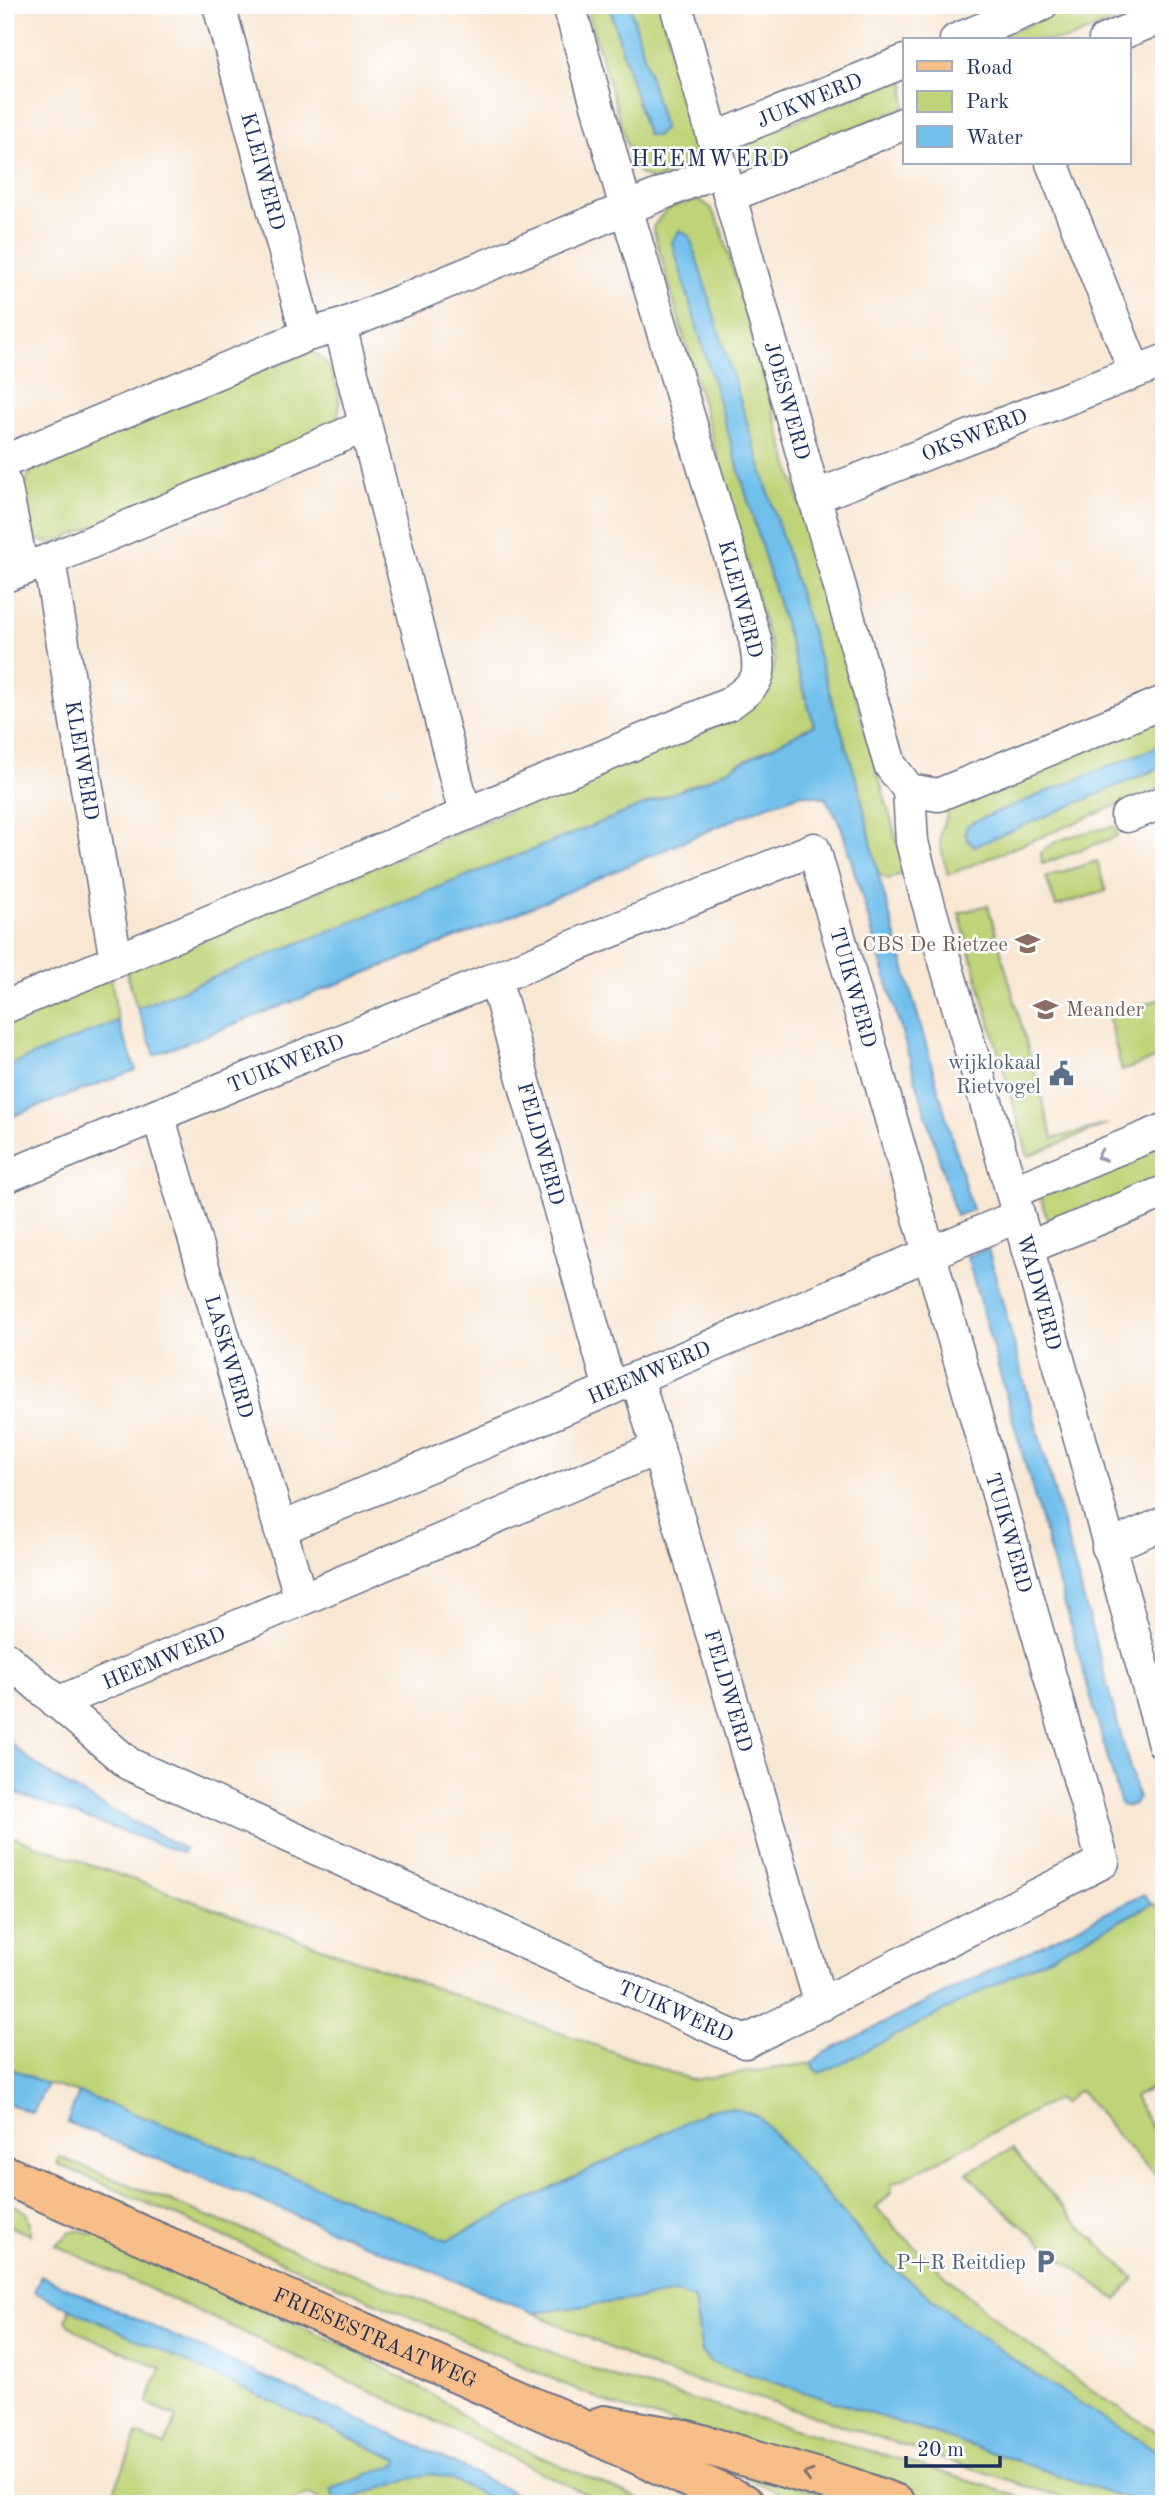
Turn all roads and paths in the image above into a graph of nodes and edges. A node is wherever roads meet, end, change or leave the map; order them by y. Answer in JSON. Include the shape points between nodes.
{"nodes":[{"id":1,"x":219,"y":5,"type":"edge"},
{"id":2,"x":569,"y":5,"type":"edge"},
{"id":3,"x":676,"y":5,"type":"edge"},
{"id":4,"x":1041,"y":5,"type":"edge"},
{"id":5,"x":1164,"y":16,"type":"edge"},
{"id":6,"x":961,"y":38,"type":"edge"},
{"id":7,"x":1110,"y":38,"type":"edge"},
{"id":8,"x":903,"y":62,"type":"edge"},
{"id":9,"x":903,"y":124,"type":"edge"},
{"id":10,"x":714,"y":139,"type":"junction"},
{"id":11,"x":1052,"y":164,"type":"edge"},
{"id":12,"x":726,"y":183,"type":"junction"},
{"id":13,"x":626,"y":208,"type":"junction"},
{"id":14,"x":340,"y":326,"type":"junction"},
{"id":15,"x":307,"y":335,"type":"junction"},
{"id":16,"x":1150,"y":367,"type":"edge"},
{"id":17,"x":365,"y":426,"type":"junction"},
{"id":18,"x":5,"y":461,"type":"edge"},
{"id":19,"x":5,"y":484,"type":"edge"},
{"id":20,"x":814,"y":498,"type":"junction"},
{"id":21,"x":25,"y":568,"type":"edge"},
{"id":22,"x":1164,"y":702,"type":"edge"},
{"id":23,"x":909,"y":790,"type":"junction"},
{"id":24,"x":1164,"y":802,"type":"edge"},
{"id":25,"x":465,"y":814,"type":"junction"},
{"id":26,"x":1127,"y":816,"type":"dead end"},
{"id":27,"x":116,"y":961,"type":"junction"},
{"id":28,"x":495,"y":978,"type":"junction"},
{"id":29,"x":5,"y":1007,"type":"edge"},
{"id":30,"x":158,"y":1115,"type":"junction"},
{"id":31,"x":1164,"y":1130,"type":"edge"},
{"id":32,"x":5,"y":1177,"type":"edge"},
{"id":33,"x":1164,"y":1192,"type":"edge"},
{"id":34,"x":1015,"y":1204,"type":"junction"},
{"id":35,"x":1027,"y":1248,"type":"junction"},
{"id":36,"x":931,"y":1253,"type":"junction"},
{"id":37,"x":623,"y":1383,"type":"junction"},
{"id":38,"x":658,"y":1448,"type":"junction"},
{"id":39,"x":1164,"y":1523,"type":"edge"},
{"id":40,"x":280,"y":1529,"type":"junction"},
{"id":41,"x":1108,"y":1547,"type":"junction"},
{"id":42,"x":301,"y":1599,"type":"junction"},
{"id":43,"x":5,"y":1657,"type":"edge"},
{"id":44,"x":57,"y":1703,"type":"junction"},
{"id":45,"x":1164,"y":1744,"type":"edge"},
{"id":46,"x":821,"y":2005,"type":"junction"},
{"id":47,"x":5,"y":2175,"type":"edge"},
{"id":48,"x":556,"y":2417,"type":"junction"},
{"id":49,"x":645,"y":2459,"type":"junction"},
{"id":50,"x":695,"y":2504,"type":"edge"},
{"id":51,"x":745,"y":2504,"type":"edge"},
{"id":52,"x":896,"y":2504,"type":"edge"}],
"edges":[{"from":1,"to":15,"type":"street","name":"KLEIWERD"},
{"from":2,"to":13,"type":"street","name":"KLEIWERD"},
{"from":3,"to":10,"type":"street","name":"JOESWERD"},
{"from":4,"to":6,"type":"street"},
{"from":5,"to":7,"type":"street"},
{"from":8,"to":10,"type":"street","name":"JUKWERD"},
{"from":9,"to":12,"type":"street"},
{"from":10,"to":12,"type":"street","name":"JOESWERD"},
{"from":11,"to":16,"type":"street","name":"OKSWERD"},
{"from":12,"to":13,"type":"street"},
{"from":12,"to":20,"type":"street","name":"JOESWERD"},
{"from":13,"to":14,"type":"street"},
{"from":13,"to":25,"type":"street","name":"KLEIWERD","via":[[755,639],[760,670],[751,689],[729,704]]},
{"from":14,"to":15,"type":"street"},
{"from":14,"to":17,"type":"street"},
{"from":15,"to":18,"type":"street"},
{"from":16,"to":20,"type":"street","name":"OKSWERD"},
{"from":17,"to":21,"type":"street"},
{"from":17,"to":25,"type":"street"},
{"from":19,"to":21,"type":"street","name":"KLEIWERD"},
{"from":20,"to":23,"type":"street","name":"JOESWERD","via":[[890,765]]},
{"from":21,"to":27,"type":"street","name":"KLEIWERD"},
{"from":22,"to":23,"type":"street","via":[[938,795]]},
{"from":23,"to":34,"type":"street","name":"WADWERD","via":[[912,842],[928,905]]},
{"from":24,"to":26,"type":"street"},
{"from":25,"to":27,"type":"street","name":"KLEIWERD"},
{"from":27,"to":29,"type":"street","name":"KLEIWERD"},
{"from":28,"to":30,"type":"street","name":"TUIKWERD"},
{"from":28,"to":36,"type":"street","name":"TUIKWERD","via":[[814,849]]},
{"from":28,"to":37,"type":"street","name":"FELDWERD"},
{"from":30,"to":32,"type":"street","name":"TUIKWERD"},
{"from":30,"to":40,"type":"street","name":"LASKWERD"},
{"from":31,"to":34,"type":"street","name":"HEEMWERD","one_way":true},
{"from":33,"to":35,"type":"street"},
{"from":34,"to":35,"type":"street","name":"WADWERD"},
{"from":34,"to":36,"type":"street","name":"HEEMWERD"},
{"from":35,"to":41,"type":"street","name":"WADWERD"},
{"from":36,"to":37,"type":"street","name":"HEEMWERD"},
{"from":36,"to":46,"type":"street","name":"TUIKWERD","via":[[1103,1862]]},
{"from":37,"to":38,"type":"street","name":"FELDWERD"},
{"from":37,"to":40,"type":"street","name":"HEEMWERD"},
{"from":38,"to":42,"type":"street","name":"HEEMWERD"},
{"from":38,"to":46,"type":"street","name":"FELDWERD"},
{"from":39,"to":41,"type":"street"},
{"from":40,"to":42,"type":"street","name":"LASKWERD"},
{"from":41,"to":45,"type":"street","name":"WADWERD"},
{"from":42,"to":44,"type":"street","name":"HEEMWERD"},
{"from":43,"to":44,"type":"street","name":"TUIKWERD"},
{"from":44,"to":46,"type":"street","name":"TUIKWERD","via":[[129,1764],[745,2042]]},
{"from":47,"to":48,"type":"main road","name":"FRIESESTRAATWEG"},
{"from":48,"to":49,"type":"main road","name":"FRIESESTRAATWEG"},
{"from":52,"to":48,"type":"main road","one_way":true,"via":[[684,2439]]},
{"from":49,"to":50,"type":"main road"},
{"from":49,"to":51,"type":"main road","name":"FRIESESTRAATWEG"}]}
